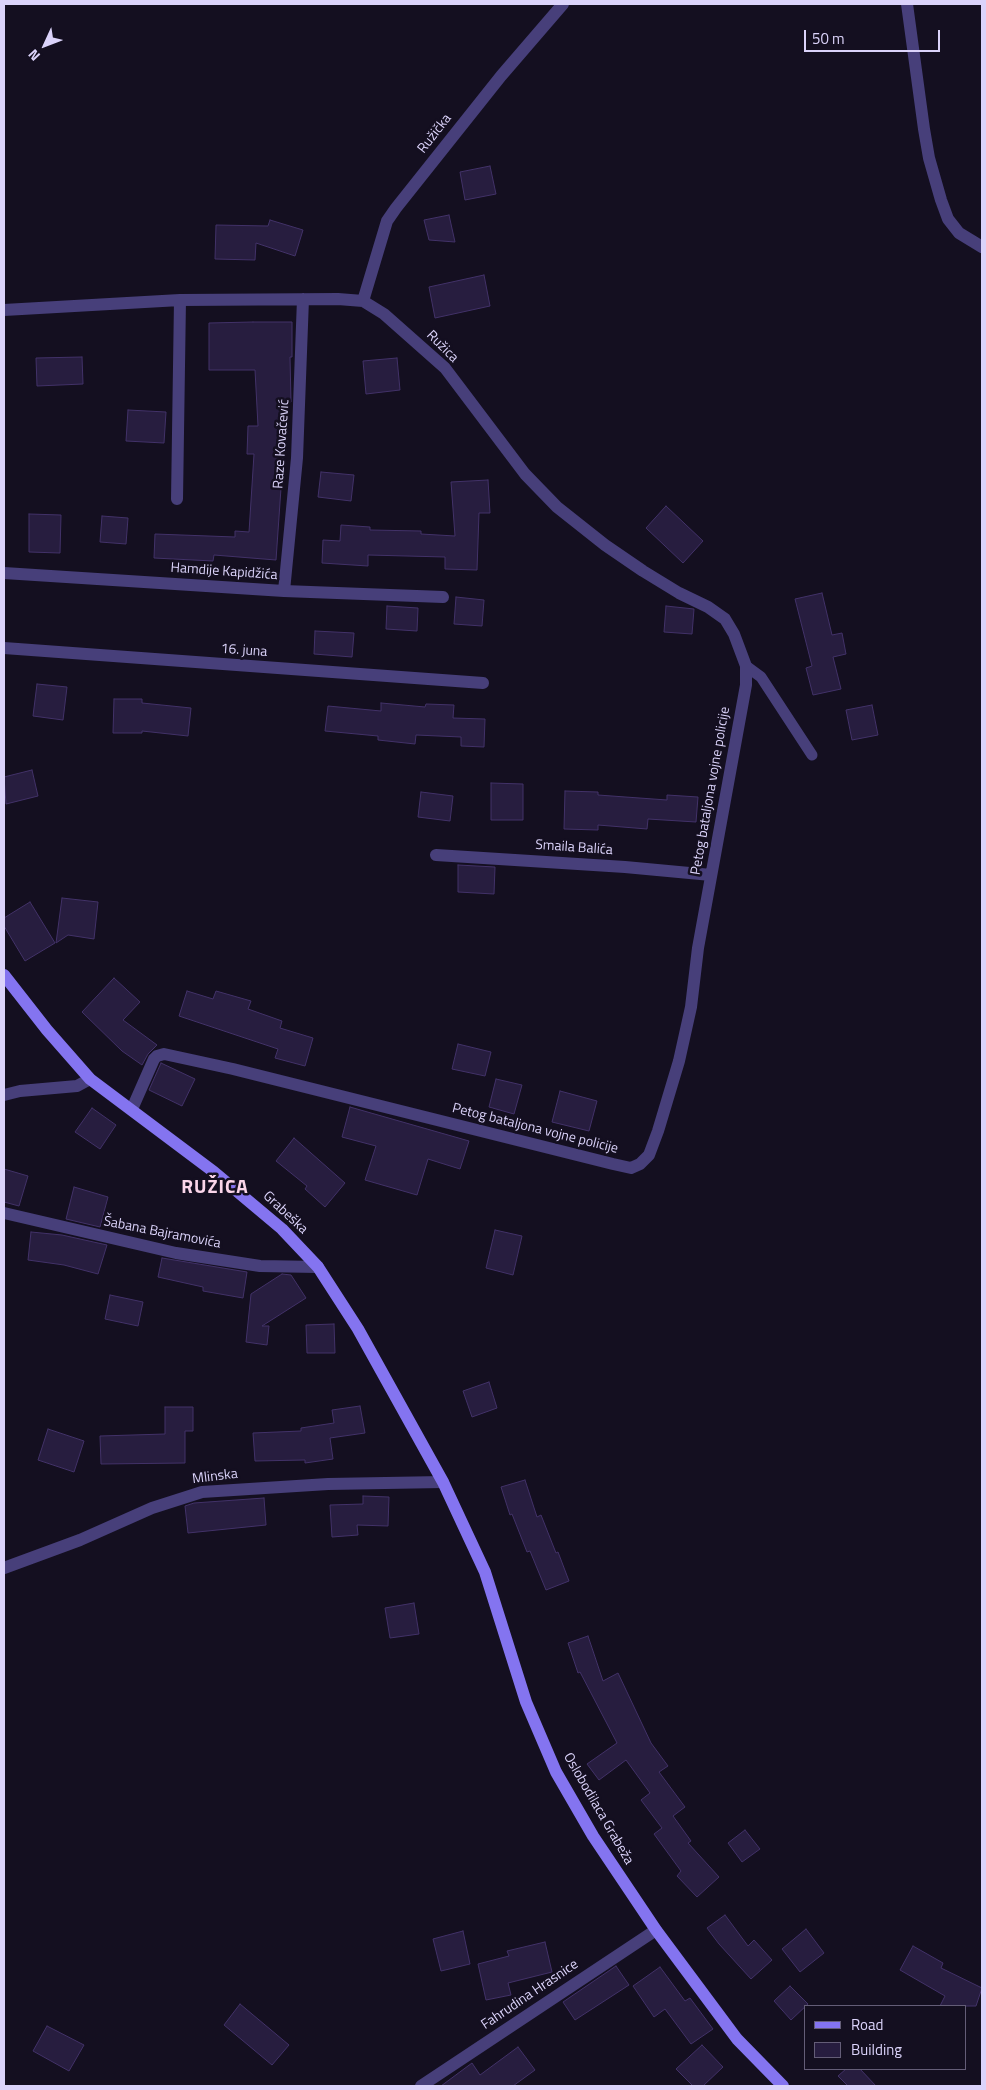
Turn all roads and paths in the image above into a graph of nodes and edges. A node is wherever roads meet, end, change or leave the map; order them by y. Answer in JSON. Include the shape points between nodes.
{"nodes":[{"id":1,"x":563,"y":4,"type":"edge"},
{"id":2,"x":907,"y":4,"type":"edge"},
{"id":3,"x":982,"y":247,"type":"edge"},
{"id":4,"x":303,"y":299,"type":"junction"},
{"id":5,"x":180,"y":300,"type":"junction"},
{"id":6,"x":363,"y":301,"type":"junction"},
{"id":7,"x":4,"y":310,"type":"edge"},
{"id":8,"x":177,"y":499,"type":"dead end"},
{"id":9,"x":4,"y":573,"type":"edge"},
{"id":10,"x":284,"y":591,"type":"junction"},
{"id":11,"x":443,"y":597,"type":"dead end"},
{"id":12,"x":4,"y":648,"type":"edge"},
{"id":13,"x":746,"y":666,"type":"junction"},
{"id":14,"x":483,"y":683,"type":"dead end"},
{"id":15,"x":812,"y":755,"type":"dead end"},
{"id":16,"x":436,"y":855,"type":"dead end"},
{"id":17,"x":711,"y":875,"type":"junction"},
{"id":18,"x":4,"y":976,"type":"edge"},
{"id":19,"x":90,"y":1079,"type":"junction"},
{"id":20,"x":4,"y":1095,"type":"edge"},
{"id":21,"x":132,"y":1109,"type":"junction"},
{"id":22,"x":4,"y":1213,"type":"edge"},
{"id":23,"x":318,"y":1267,"type":"junction"},
{"id":24,"x":443,"y":1482,"type":"junction"},
{"id":25,"x":4,"y":1568,"type":"edge"},
{"id":26,"x":656,"y":1930,"type":"junction"},
{"id":27,"x":421,"y":2086,"type":"edge"},
{"id":28,"x":783,"y":2086,"type":"edge"}],
"edges":[{"from":1,"to":6,"type":"street","name":"Ružička","via":[[396,208],[388,221]]},
{"from":2,"to":3,"type":"street","via":[[924,130],[940,200],[948,219],[959,233]]},
{"from":4,"to":5,"type":"street","name":"Ružica"},
{"from":4,"to":6,"type":"street","name":"Ružica"},
{"from":4,"to":10,"type":"street","name":"Raze Kovačević","via":[[297,458]]},
{"from":5,"to":7,"type":"street","name":"Ružica"},
{"from":5,"to":8,"type":"street"},
{"from":6,"to":13,"type":"street","name":"Ružica","via":[[384,314],[445,368],[507,452],[557,507],[643,571],[725,619]]},
{"from":9,"to":10,"type":"street","name":"Hamdije Kapidžića"},
{"from":10,"to":11,"type":"street","name":"Hamdije Kapidžića"},
{"from":12,"to":14,"type":"street","name":"16. juna"},
{"from":13,"to":15,"type":"lane","via":[[761,677]]},
{"from":13,"to":17,"type":"street","name":"Petog bataljona vojne policije","via":[[746,685]]},
{"from":16,"to":17,"type":"street","name":"Smaila Balića"},
{"from":17,"to":21,"type":"street","name":"Petog bataljona vojne policije","via":[[691,1007],[679,1061],[649,1155],[640,1164],[630,1168],[612,1164],[164,1054],[154,1060]]},
{"from":18,"to":19,"type":"street","name":"Grabeška"},
{"from":19,"to":20,"type":"street","via":[[78,1086]]},
{"from":19,"to":21,"type":"street","name":"Grabeška"},
{"from":21,"to":23,"type":"street","name":"Grabeška","via":[[282,1229]]},
{"from":22,"to":23,"type":"street","name":"Šabana Bajramovića","via":[[176,1253],[260,1266]]},
{"from":23,"to":24,"type":"street","name":"Grabeška","via":[[358,1329]]},
{"from":24,"to":25,"type":"street","name":"Mlinska","via":[[328,1484],[202,1492],[159,1505],[80,1540]]},
{"from":24,"to":26,"type":"street","name":"Oslobodilaca Grabeža","via":[[485,1572],[526,1702],[556,1772],[593,1836]]},
{"from":26,"to":27,"type":"street","name":"Fahrudina Hrasnice"},
{"from":26,"to":28,"type":"street","name":"Oslobodilaca Grabeža","via":[[737,2039]]}]}
